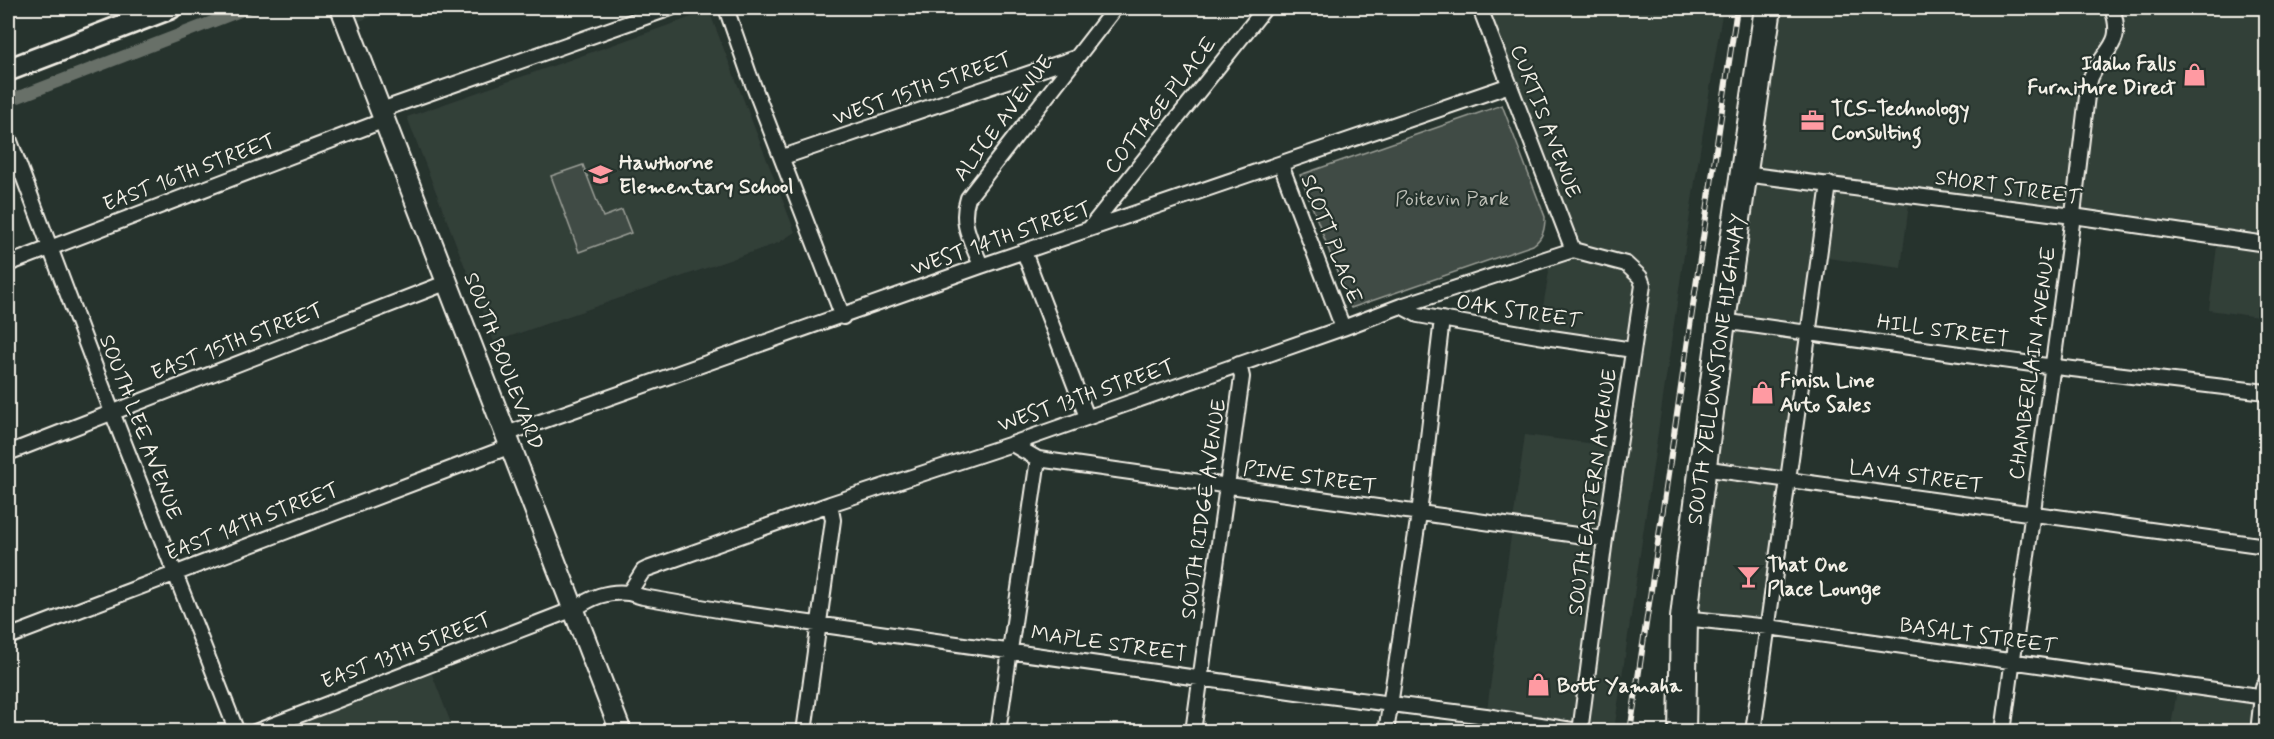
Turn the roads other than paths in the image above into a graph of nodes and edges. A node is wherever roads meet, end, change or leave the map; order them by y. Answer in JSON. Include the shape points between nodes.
{"nodes":[{"id":1,"x":170,"y":8,"type":"edge"},
{"id":2,"x":341,"y":8,"type":"edge"},
{"id":3,"x":671,"y":8,"type":"edge"},
{"id":4,"x":726,"y":8,"type":"edge"},
{"id":5,"x":1115,"y":8,"type":"edge"},
{"id":6,"x":1265,"y":8,"type":"edge"},
{"id":7,"x":1480,"y":8,"type":"edge"},
{"id":8,"x":1768,"y":8,"type":"edge"},
{"id":9,"x":2112,"y":8,"type":"edge"},
{"id":10,"x":1075,"y":58,"type":"junction"},
{"id":11,"x":8,"y":70,"type":"edge"},
{"id":12,"x":1510,"y":86,"type":"junction"},
{"id":13,"x":383,"y":115,"type":"junction"},
{"id":14,"x":8,"y":136,"type":"edge"},
{"id":15,"x":783,"y":157,"type":"junction"},
{"id":16,"x":1281,"y":165,"type":"junction"},
{"id":17,"x":1744,"y":174,"type":"junction"},
{"id":18,"x":1829,"y":184,"type":"junction"},
{"id":19,"x":2073,"y":216,"type":"junction"},
{"id":20,"x":1088,"y":229,"type":"junction"},
{"id":21,"x":2266,"y":244,"type":"edge"},
{"id":22,"x":50,"y":247,"type":"junction"},
{"id":23,"x":1573,"y":250,"type":"junction"},
{"id":24,"x":1024,"y":252,"type":"junction"},
{"id":25,"x":8,"y":264,"type":"edge"},
{"id":26,"x":981,"y":266,"type":"junction"},
{"id":27,"x":448,"y":282,"type":"junction"},
{"id":28,"x":1401,"y":306,"type":"junction"},
{"id":29,"x":843,"y":316,"type":"junction"},
{"id":30,"x":1442,"y":320,"type":"junction"},
{"id":31,"x":1722,"y":321,"type":"junction"},
{"id":32,"x":1343,"y":328,"type":"junction"},
{"id":33,"x":1810,"y":333,"type":"junction"},
{"id":34,"x":1633,"y":350,"type":"junction"},
{"id":35,"x":1239,"y":364,"type":"junction"},
{"id":36,"x":2053,"y":366,"type":"junction"},
{"id":37,"x":2266,"y":392,"type":"edge"},
{"id":38,"x":112,"y":412,"type":"junction"},
{"id":39,"x":1087,"y":417,"type":"junction"},
{"id":40,"x":509,"y":440,"type":"junction"},
{"id":41,"x":1012,"y":444,"type":"junction"},
{"id":42,"x":8,"y":453,"type":"edge"},
{"id":43,"x":1038,"y":459,"type":"junction"},
{"id":44,"x":1702,"y":468,"type":"junction"},
{"id":45,"x":1789,"y":479,"type":"junction"},
{"id":46,"x":1228,"y":487,"type":"junction"},
{"id":47,"x":830,"y":504,"type":"junction"},
{"id":48,"x":2033,"y":513,"type":"junction"},
{"id":49,"x":1419,"y":514,"type":"junction"},
{"id":50,"x":1605,"y":539,"type":"junction"},
{"id":51,"x":2266,"y":546,"type":"edge"},
{"id":52,"x":174,"y":573,"type":"junction"},
{"id":53,"x":628,"y":593,"type":"junction"},
{"id":54,"x":574,"y":609,"type":"junction"},
{"id":55,"x":1684,"y":618,"type":"junction"},
{"id":56,"x":819,"y":624,"type":"junction"},
{"id":57,"x":1768,"y":627,"type":"junction"},
{"id":58,"x":8,"y":637,"type":"edge"},
{"id":59,"x":1010,"y":650,"type":"junction"},
{"id":60,"x":2012,"y":661,"type":"junction"},
{"id":61,"x":1201,"y":677,"type":"junction"},
{"id":62,"x":2266,"y":692,"type":"edge"},
{"id":63,"x":1390,"y":704,"type":"junction"},
{"id":64,"x":1582,"y":731,"type":"edge"},
{"id":65,"x":237,"y":732,"type":"edge"},
{"id":66,"x":255,"y":732,"type":"edge"},
{"id":67,"x":621,"y":732,"type":"edge"},
{"id":68,"x":804,"y":732,"type":"edge"},
{"id":69,"x":998,"y":732,"type":"edge"},
{"id":70,"x":1193,"y":732,"type":"edge"},
{"id":71,"x":1386,"y":732,"type":"edge"},
{"id":72,"x":1682,"y":732,"type":"edge"},
{"id":73,"x":1753,"y":732,"type":"edge"},
{"id":74,"x":2002,"y":732,"type":"edge"},
{"id":75,"x":2261,"y":732,"type":"edge"}],
"edges":[{"from":1,"to":11,"type":"main road"},
{"from":2,"to":13,"type":"street","name":"SOUTH BOULEVARD"},
{"from":3,"to":13,"type":"street","name":"EAST 16TH STREET"},
{"from":4,"to":15,"type":"street"},
{"from":5,"to":10,"type":"street","name":"ALICE AVENUE"},
{"from":6,"to":20,"type":"street","name":"COTTAGE PLACE"},
{"from":7,"to":12,"type":"street","name":"CURTIS AVENUE"},
{"from":8,"to":17,"type":"highway","name":"SOUTH YELLOWSTONE HIGHWAY"},
{"from":9,"to":19,"type":"street","name":"CHAMBERLAIN AVENUE","via":[[2117,22],[2115,42],[2091,77],[2086,96]]},
{"from":10,"to":15,"type":"street","name":"WEST 15TH STREET"},
{"from":10,"to":26,"type":"street","name":"ALICE AVENUE","via":[[968,198],[964,220]]},
{"from":12,"to":16,"type":"street","name":"WEST 14TH STREET"},
{"from":12,"to":23,"type":"street","name":"CURTIS AVENUE"},
{"from":13,"to":22,"type":"street","name":"EAST 16TH STREET"},
{"from":13,"to":27,"type":"street","name":"SOUTH BOULEVARD"},
{"from":14,"to":22,"type":"street","name":"SOUTH LEE AVENUE"},
{"from":15,"to":29,"type":"street"},
{"from":16,"to":20,"type":"street","name":"WEST 14TH STREET"},
{"from":16,"to":32,"type":"street","name":"SCOTT PLACE"},
{"from":17,"to":18,"type":"street","name":"SHORT STREET"},
{"from":17,"to":31,"type":"highway","name":"SOUTH YELLOWSTONE HIGHWAY"},
{"from":18,"to":19,"type":"street","name":"SHORT STREET"},
{"from":18,"to":33,"type":"street"},
{"from":19,"to":21,"type":"street","name":"SHORT STREET"},
{"from":19,"to":36,"type":"street","name":"CHAMBERLAIN AVENUE"},
{"from":20,"to":24,"type":"street","name":"WEST 14TH STREET"},
{"from":22,"to":25,"type":"street","name":"EAST 16TH STREET"},
{"from":22,"to":38,"type":"street","name":"SOUTH LEE AVENUE"},
{"from":23,"to":28,"type":"street","name":"WEST 13TH STREET"},
{"from":23,"to":34,"type":"street","name":"SOUTH EASTERN AVENUE","via":[[1626,264],[1640,277],[1643,285]]},
{"from":24,"to":26,"type":"street","name":"WEST 14TH STREET"},
{"from":24,"to":39,"type":"street"},
{"from":26,"to":29,"type":"street","name":"WEST 14TH STREET"},
{"from":27,"to":38,"type":"street","name":"EAST 15TH STREET"},
{"from":27,"to":40,"type":"street","name":"SOUTH BOULEVARD"},
{"from":28,"to":30,"type":"street","name":"OAK STREET","via":[[1418,315]]},
{"from":28,"to":32,"type":"street","name":"WEST 13TH STREET"},
{"from":29,"to":40,"type":"street","name":"WEST 14TH STREET"},
{"from":30,"to":34,"type":"street","name":"OAK STREET"},
{"from":30,"to":49,"type":"street"},
{"from":31,"to":33,"type":"street","name":"HILL STREET"},
{"from":31,"to":44,"type":"highway","name":"SOUTH YELLOWSTONE HIGHWAY"},
{"from":32,"to":35,"type":"street","name":"WEST 13TH STREET"},
{"from":33,"to":36,"type":"street","name":"HILL STREET"},
{"from":33,"to":45,"type":"street"},
{"from":34,"to":50,"type":"street","name":"SOUTH EASTERN AVENUE"},
{"from":35,"to":39,"type":"street","name":"WEST 13TH STREET"},
{"from":35,"to":46,"type":"street","name":"SOUTH RIDGE AVENUE","via":[[1242,377]]},
{"from":36,"to":37,"type":"street","name":"HILL STREET"},
{"from":36,"to":48,"type":"street","name":"CHAMBERLAIN AVENUE"},
{"from":38,"to":42,"type":"street","name":"EAST 15TH STREET"},
{"from":38,"to":52,"type":"street","name":"SOUTH LEE AVENUE"},
{"from":39,"to":41,"type":"street","name":"WEST 13TH STREET"},
{"from":40,"to":52,"type":"street","name":"EAST 14TH STREET"},
{"from":40,"to":54,"type":"street","name":"SOUTH BOULEVARD"},
{"from":41,"to":43,"type":"street","name":"PINE STREET"},
{"from":41,"to":47,"type":"street","name":"WEST 13TH STREET"},
{"from":43,"to":46,"type":"street","name":"PINE STREET"},
{"from":43,"to":59,"type":"street"},
{"from":44,"to":45,"type":"street","name":"LAVA STREET"},
{"from":44,"to":55,"type":"highway","name":"SOUTH YELLOWSTONE HIGHWAY"},
{"from":45,"to":48,"type":"street","name":"LAVA STREET"},
{"from":45,"to":57,"type":"street"},
{"from":46,"to":49,"type":"street","name":"PINE STREET"},
{"from":46,"to":61,"type":"street","name":"SOUTH RIDGE AVENUE"},
{"from":47,"to":53,"type":"street","name":"WEST 13TH STREET","via":[[647,569]]},
{"from":47,"to":56,"type":"street","via":[[833,520]]},
{"from":48,"to":51,"type":"street","name":"LAVA STREET"},
{"from":48,"to":60,"type":"street","name":"CHAMBERLAIN AVENUE"},
{"from":49,"to":50,"type":"street","name":"PINE STREET"},
{"from":49,"to":63,"type":"street"},
{"from":50,"to":64,"type":"street","name":"SOUTH EASTERN AVENUE"},
{"from":52,"to":58,"type":"street","name":"EAST 14TH STREET"},
{"from":52,"to":65,"type":"street","name":"SOUTH LEE AVENUE"},
{"from":53,"to":54,"type":"street","via":[[607,593]]},
{"from":53,"to":56,"type":"street","name":"MAPLE STREET"},
{"from":54,"to":66,"type":"street","name":"EAST 13TH STREET"},
{"from":54,"to":67,"type":"street","name":"SOUTH BOULEVARD"},
{"from":55,"to":57,"type":"street","name":"BASALT STREET"},
{"from":55,"to":72,"type":"highway","name":"SOUTH YELLOWSTONE HIGHWAY"},
{"from":56,"to":59,"type":"street","name":"MAPLE STREET"},
{"from":56,"to":68,"type":"street"},
{"from":57,"to":60,"type":"street","name":"BASALT STREET"},
{"from":57,"to":73,"type":"street"},
{"from":59,"to":61,"type":"street","name":"MAPLE STREET"},
{"from":59,"to":69,"type":"street"},
{"from":60,"to":62,"type":"street","name":"BASALT STREET"},
{"from":60,"to":74,"type":"street","name":"CHAMBERLAIN AVENUE"},
{"from":61,"to":63,"type":"street","name":"MAPLE STREET"},
{"from":61,"to":70,"type":"street","name":"SOUTH RIDGE AVENUE"},
{"from":62,"to":75,"type":"street"},
{"from":63,"to":64,"type":"street","name":"MAPLE STREET"},
{"from":63,"to":71,"type":"street"}]}
